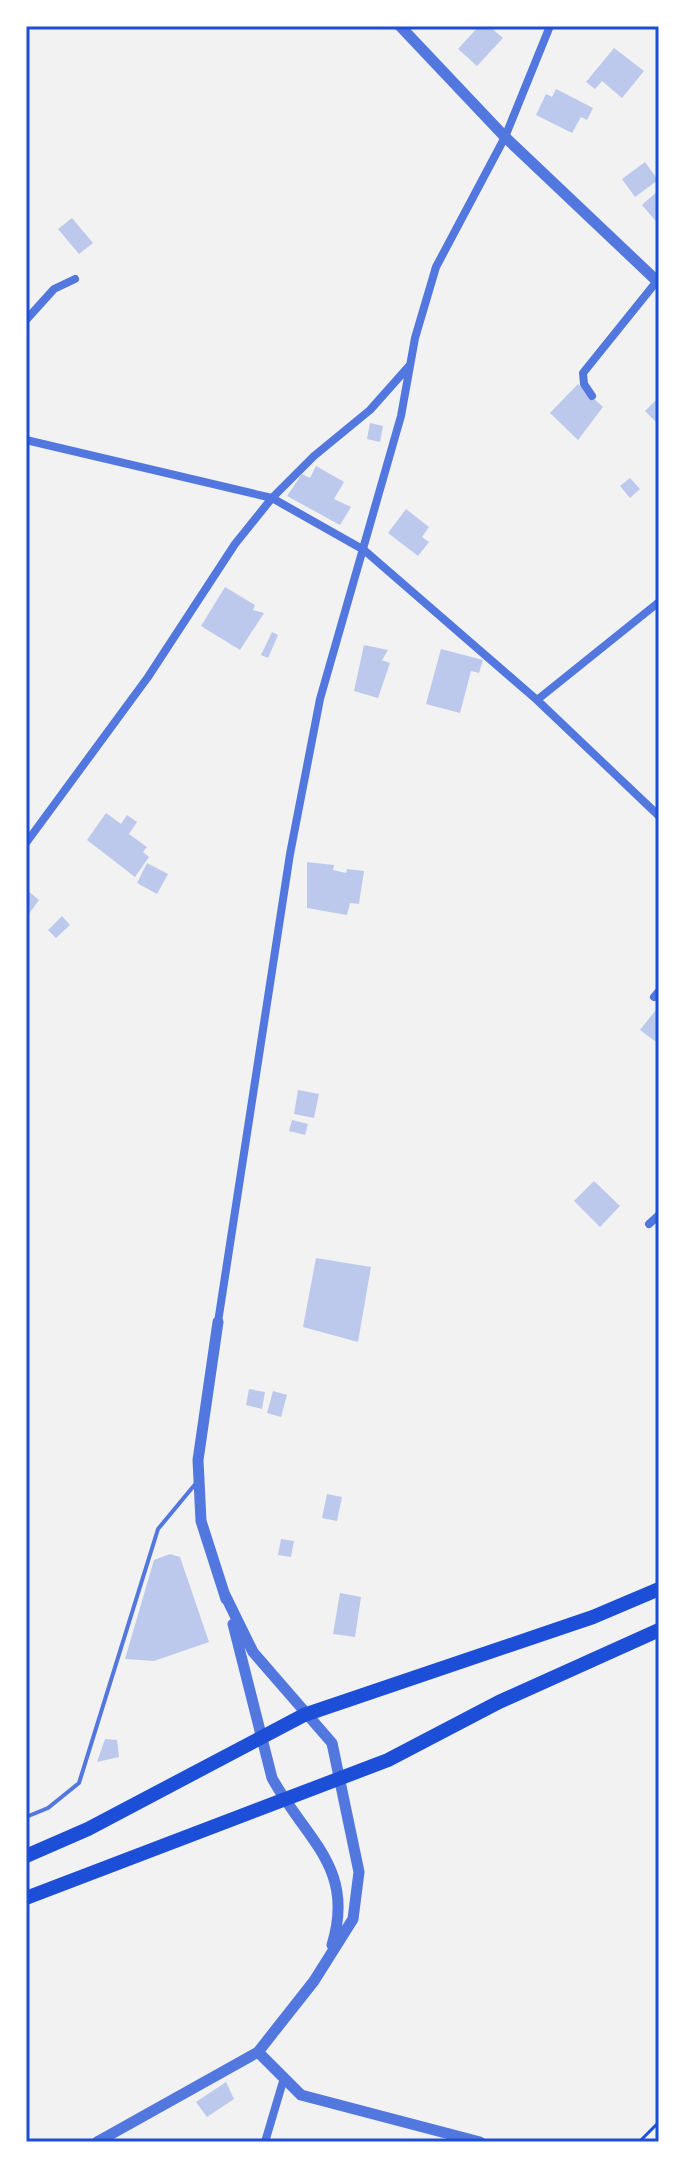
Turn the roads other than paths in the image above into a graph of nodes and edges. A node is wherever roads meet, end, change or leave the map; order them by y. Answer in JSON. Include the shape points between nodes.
{"nodes":[{"id":1,"x":400,"y":26,"type":"edge"},
{"id":2,"x":550,"y":26,"type":"edge"},
{"id":3,"x":505,"y":137,"type":"junction"},
{"id":4,"x":75,"y":279,"type":"dead end"},
{"id":5,"x":658,"y":282,"type":"edge"},
{"id":6,"x":26,"y":320,"type":"edge"},
{"id":7,"x":411,"y":364,"type":"junction"},
{"id":8,"x":592,"y":396,"type":"dead end"},
{"id":9,"x":26,"y":440,"type":"edge"},
{"id":10,"x":272,"y":498,"type":"junction"},
{"id":11,"x":364,"y":550,"type":"junction"},
{"id":12,"x":659,"y":602,"type":"edge"},
{"id":13,"x":537,"y":700,"type":"junction"},
{"id":14,"x":659,"y":816,"type":"edge"},
{"id":15,"x":26,"y":843,"type":"edge"},
{"id":16,"x":659,"y":1215,"type":"edge"},
{"id":17,"x":649,"y":1224,"type":"dead end"},
{"id":18,"x":218,"y":1322,"type":"joint"},
{"id":19,"x":199,"y":1481,"type":"junction"},
{"id":20,"x":659,"y":1589,"type":"edge"},
{"id":21,"x":225,"y":1595,"type":"junction"},
{"id":22,"x":659,"y":1630,"type":"edge"},
{"id":23,"x":304,"y":1715,"type":"junction"},
{"id":24,"x":260,"y":1738,"type":"junction"},
{"id":25,"x":340,"y":1778,"type":"junction"},
{"id":26,"x":284,"y":1800,"type":"junction"},
{"id":27,"x":26,"y":1817,"type":"edge"},
{"id":28,"x":26,"y":1856,"type":"edge"},
{"id":29,"x":26,"y":1898,"type":"edge"},
{"id":30,"x":314,"y":1981,"type":"junction"},
{"id":31,"x":258,"y":2052,"type":"junction"},
{"id":32,"x":284,"y":2078,"type":"junction"},
{"id":33,"x":97,"y":2142,"type":"edge"},
{"id":34,"x":265,"y":2142,"type":"edge"},
{"id":35,"x":480,"y":2142,"type":"edge"}],
"edges":[{"from":1,"to":3,"type":"street"},
{"from":2,"to":3,"type":"street"},
{"from":3,"to":5,"type":"street"},
{"from":3,"to":7,"type":"street","via":[[436,267]]},
{"from":4,"to":6,"type":"street","via":[[54,289]]},
{"from":5,"to":8,"type":"street","via":[[583,373]]},
{"from":7,"to":10,"type":"street","via":[[370,410]]},
{"from":7,"to":11,"type":"street"},
{"from":9,"to":10,"type":"street"},
{"from":10,"to":11,"type":"street"},
{"from":10,"to":15,"type":"street"},
{"from":11,"to":13,"type":"street"},
{"from":11,"to":18,"type":"street","via":[[320,699],[290,854]]},
{"from":12,"to":13,"type":"street"},
{"from":13,"to":14,"type":"street"},
{"from":16,"to":17,"type":"street"},
{"from":18,"to":19,"type":"street"},
{"from":19,"to":21,"type":"street","via":[[201,1521]]},
{"from":19,"to":27,"type":"lane","via":[[158,1529],[79,1783],[48,1808]]},
{"from":20,"to":23,"type":"highway","via":[[593,1617]]},
{"from":21,"to":23,"type":"street","via":[[253,1652]]},
{"from":21,"to":24,"type":"street"},
{"from":22,"to":25,"type":"highway"},
{"from":23,"to":24,"type":"highway"},
{"from":23,"to":25,"type":"street","via":[[332,1743]]},
{"from":24,"to":26,"type":"street"},
{"from":24,"to":28,"type":"highway"},
{"from":25,"to":26,"type":"highway"},
{"from":25,"to":30,"type":"street","via":[[359,1872],[353,1919]]},
{"from":26,"to":29,"type":"highway"},
{"from":26,"to":30,"type":"street","via":[[319,1845],[340,1894],[333,1943]]},
{"from":30,"to":31,"type":"street"},
{"from":31,"to":32,"type":"street"},
{"from":31,"to":33,"type":"street"},
{"from":32,"to":34,"type":"street"},
{"from":32,"to":35,"type":"street","via":[[301,2095]]}]}
